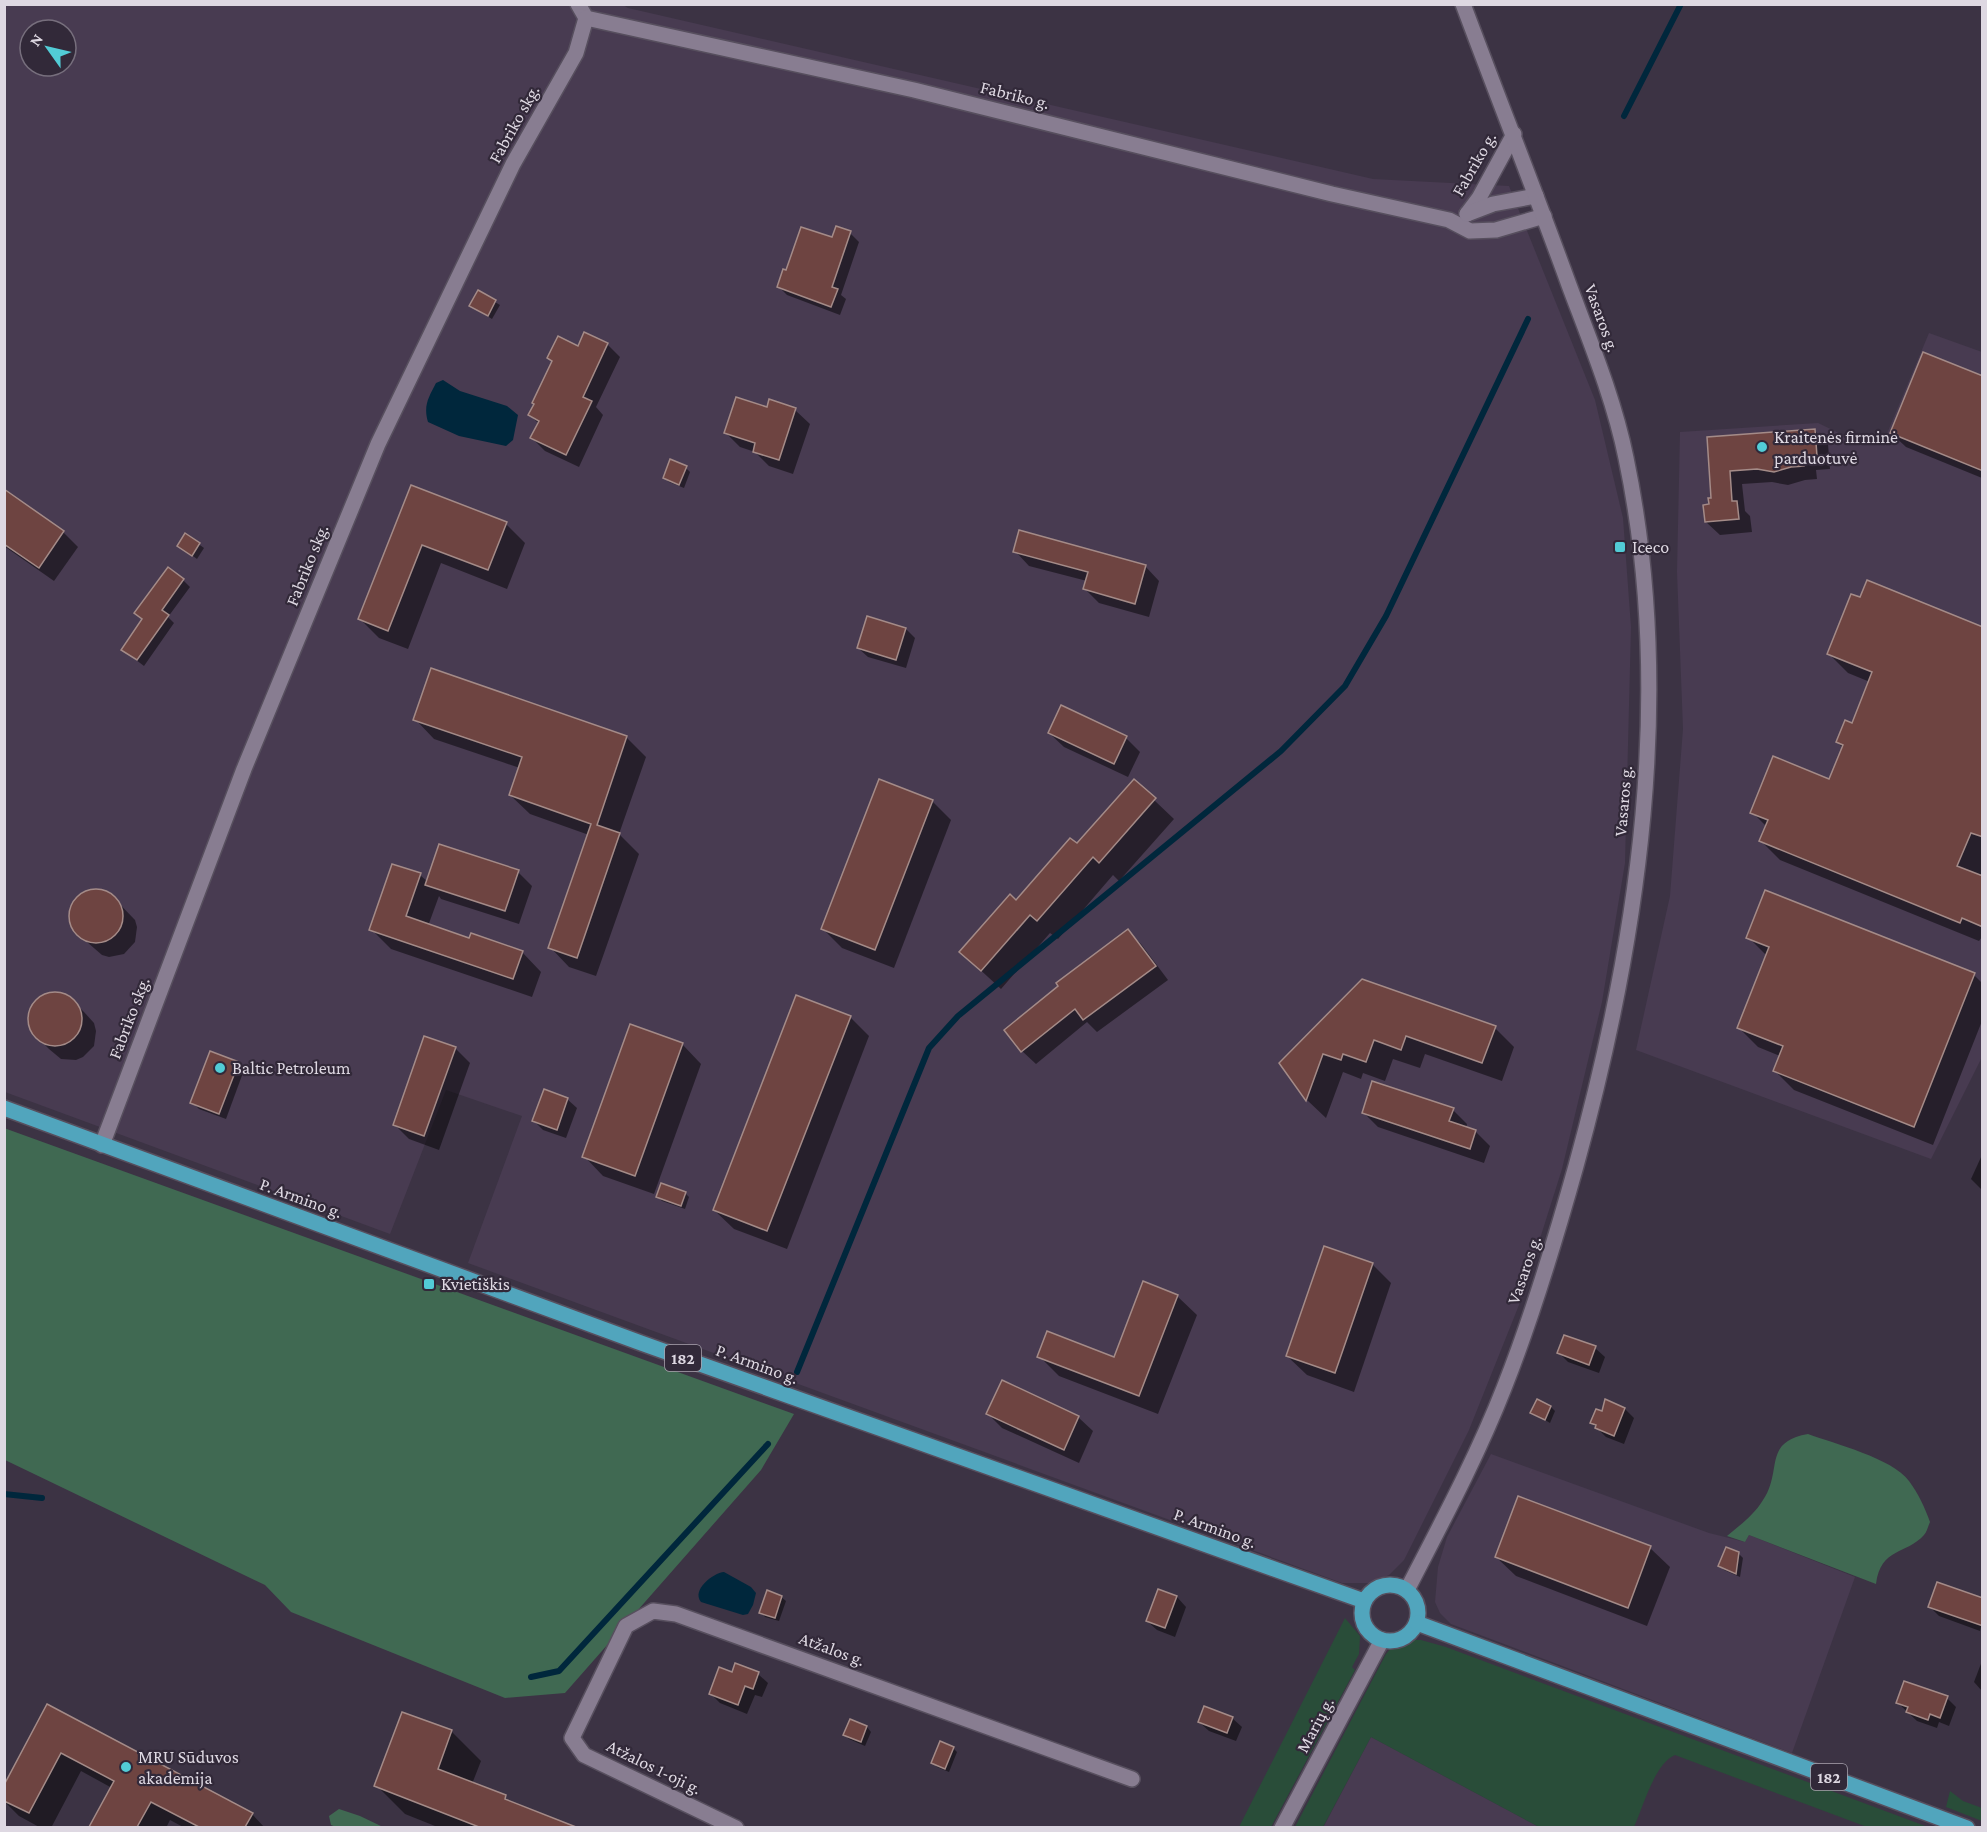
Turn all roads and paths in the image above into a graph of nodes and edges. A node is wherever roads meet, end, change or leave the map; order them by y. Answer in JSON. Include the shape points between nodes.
{"nodes":[{"id":1,"x":578,"y":4,"type":"edge"},
{"id":2,"x":1463,"y":4,"type":"edge"},
{"id":3,"x":586,"y":18,"type":"junction"},
{"id":4,"x":1514,"y":134,"type":"junction"},
{"id":5,"x":1536,"y":196,"type":"junction"},
{"id":6,"x":1467,"y":214,"type":"junction"},
{"id":7,"x":1544,"y":216,"type":"junction"},
{"id":8,"x":1449,"y":220,"type":"junction"},
{"id":9,"x":4,"y":1108,"type":"edge"},
{"id":10,"x":102,"y":1145,"type":"junction"},
{"id":11,"x":1407,"y":1590,"type":"junction"},
{"id":12,"x":1364,"y":1602,"type":"junction"},
{"id":13,"x":1417,"y":1623,"type":"junction"},
{"id":14,"x":1382,"y":1640,"type":"junction"},
{"id":15,"x":576,"y":1727,"type":"joint"},
{"id":16,"x":1132,"y":1779,"type":"dead end"},
{"id":17,"x":736,"y":1827,"type":"edge"},
{"id":18,"x":1282,"y":1827,"type":"edge"},
{"id":19,"x":1967,"y":1827,"type":"edge"}],
"edges":[{"from":1,"to":3,"type":"street"},
{"from":2,"to":4,"type":"street","name":"Vasaros g."},
{"from":3,"to":8,"type":"street","name":"Fabriko g.","via":[[914,90]]},
{"from":3,"to":10,"type":"street","name":"Fabriko skg.","via":[[576,53],[513,164],[378,444],[244,769]]},
{"from":4,"to":5,"type":"street","name":"Vasaros g."},
{"from":4,"to":6,"type":"street","name":"Fabriko g."},
{"from":5,"to":6,"type":"street","name":"Fabriko g.","via":[[1493,204]]},
{"from":5,"to":7,"type":"street","name":"Vasaros g."},
{"from":6,"to":8,"type":"street","name":"Fabriko g."},
{"from":7,"to":8,"type":"street","name":"Fabriko g.","via":[[1496,230],[1470,231]]},
{"from":7,"to":11,"type":"street","name":"Vasaros g.","via":[[1609,396],[1636,507],[1648,636],[1642,812],[1633,900],[1606,1050],[1553,1248],[1504,1388]]},
{"from":9,"to":10,"type":"main road","name":"P. Armino g.","number":"182"},
{"from":10,"to":12,"type":"main road","name":"P. Armino g.","number":"182"},
{"from":11,"to":12,"type":"main road","via":[[1378,1587]]},
{"from":11,"to":13,"type":"main road","via":[[1417,1605]]},
{"from":12,"to":14,"type":"main road","via":[[1361,1611],[1366,1629]]},
{"from":13,"to":14,"type":"main road","via":[[1399,1640]]},
{"from":13,"to":19,"type":"main road","number":"182"},
{"from":14,"to":18,"type":"street","name":"Marių g."},
{"from":15,"to":16,"type":"street","name":"Atžalos g.","via":[[626,1626],[653,1611],[676,1614]]},
{"from":15,"to":17,"type":"street","name":"Atžalos 1-oji g.","via":[[572,1738],[584,1755]]}]}
